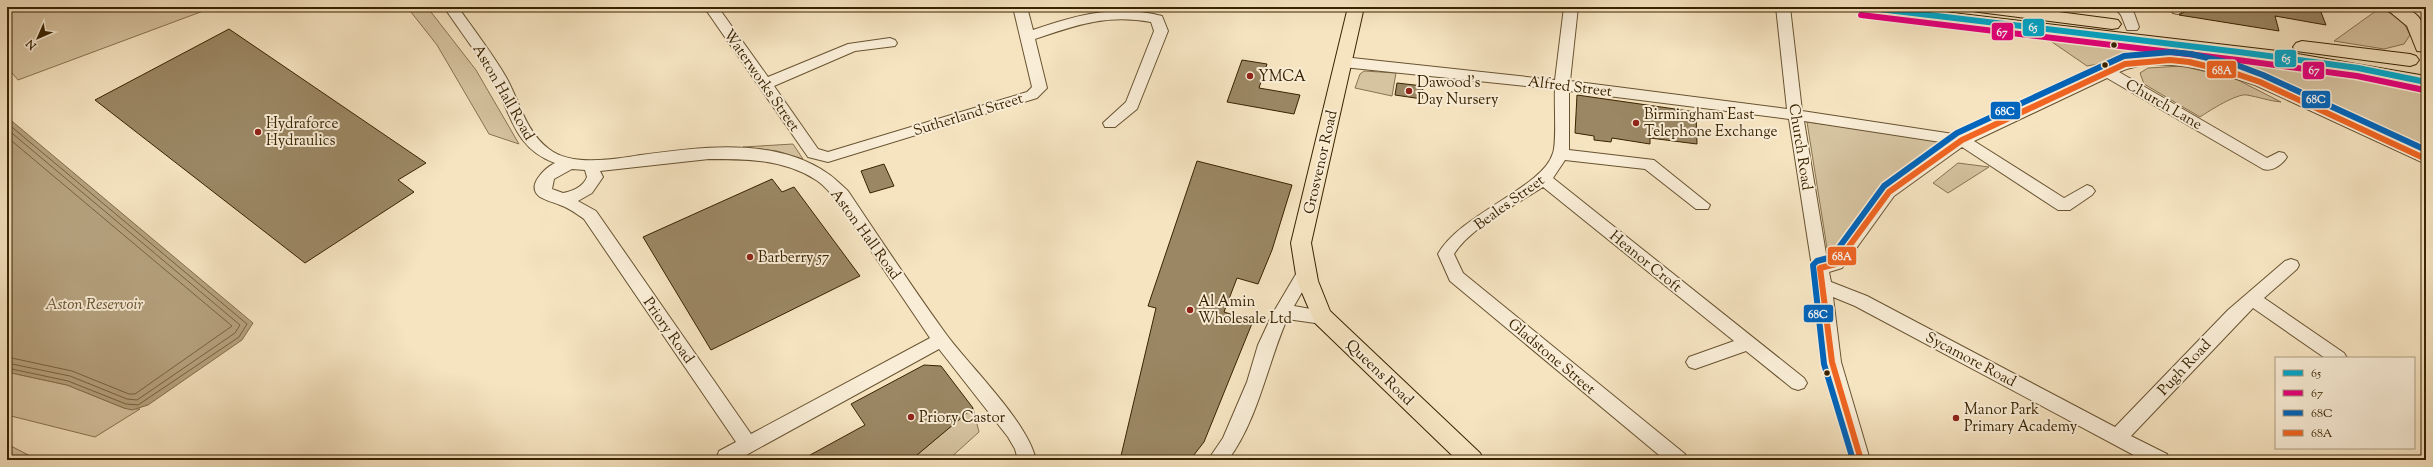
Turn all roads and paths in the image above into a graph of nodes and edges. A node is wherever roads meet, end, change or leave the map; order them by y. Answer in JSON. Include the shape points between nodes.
{"nodes":[{"id":1,"x":450,"y":7,"type":"edge"},
{"id":2,"x":711,"y":7,"type":"edge"},
{"id":3,"x":1020,"y":7,"type":"edge"},
{"id":4,"x":1356,"y":7,"type":"edge"},
{"id":5,"x":1571,"y":7,"type":"edge"},
{"id":6,"x":1783,"y":7,"type":"edge"},
{"id":7,"x":1862,"y":7,"type":"edge"},
{"id":8,"x":1980,"y":7,"type":"edge"},
{"id":9,"x":2121,"y":7,"type":"edge"},
{"id":10,"x":2392,"y":7,"type":"edge"},
{"id":11,"x":2414,"y":7,"type":"edge"},
{"id":12,"x":2426,"y":14,"type":"edge"},
{"id":13,"x":2132,"y":27,"type":"junction"},
{"id":14,"x":1028,"y":36,"type":"junction"},
{"id":15,"x":890,"y":43,"type":"dead end"},
{"id":16,"x":2424,"y":47,"type":"edge"},
{"id":17,"x":2410,"y":60,"type":"junction"},
{"id":18,"x":1343,"y":62,"type":"junction"},
{"id":19,"x":2108,"y":72,"type":"junction"},
{"id":20,"x":2426,"y":82,"type":"edge"},
{"id":21,"x":765,"y":84,"type":"junction"},
{"id":22,"x":1562,"y":85,"type":"junction"},
{"id":23,"x":1796,"y":115,"type":"junction"},
{"id":24,"x":1110,"y":123,"type":"dead end"},
{"id":25,"x":1962,"y":140,"type":"junction"},
{"id":26,"x":813,"y":153,"type":"joint"},
{"id":27,"x":545,"y":154,"type":"junction"},
{"id":28,"x":1560,"y":154,"type":"junction"},
{"id":29,"x":2279,"y":157,"type":"dead end"},
{"id":30,"x":2426,"y":159,"type":"edge"},
{"id":31,"x":570,"y":164,"type":"junction"},
{"id":32,"x":548,"y":174,"type":"junction"},
{"id":33,"x":590,"y":179,"type":"junction"},
{"id":34,"x":1544,"y":179,"type":"junction"},
{"id":35,"x":2087,"y":191,"type":"dead end"},
{"id":36,"x":563,"y":199,"type":"junction"},
{"id":37,"x":1702,"y":205,"type":"dead end"},
{"id":38,"x":590,"y":215,"type":"junction"},
{"id":39,"x":1453,"y":242,"type":"joint"},
{"id":40,"x":2291,"y":265,"type":"dead end"},
{"id":41,"x":1820,"y":268,"type":"junction"},
{"id":42,"x":1305,"y":273,"type":"junction"},
{"id":43,"x":1823,"y":286,"type":"junction"},
{"id":44,"x":2252,"y":299,"type":"junction"},
{"id":45,"x":1282,"y":313,"type":"junction"},
{"id":46,"x":1322,"y":317,"type":"junction"},
{"id":47,"x":941,"y":340,"type":"junction"},
{"id":48,"x":1748,"y":343,"type":"junction"},
{"id":49,"x":2337,"y":357,"type":"edge"},
{"id":50,"x":1694,"y":362,"type":"dead end"},
{"id":51,"x":1798,"y":383,"type":"dead end"},
{"id":52,"x":2118,"y":437,"type":"junction"},
{"id":53,"x":748,"y":445,"type":"junction"},
{"id":54,"x":726,"y":457,"type":"dead end"},
{"id":55,"x":1027,"y":460,"type":"edge"},
{"id":56,"x":1217,"y":460,"type":"edge"},
{"id":57,"x":1472,"y":460,"type":"edge"},
{"id":58,"x":1678,"y":460,"type":"edge"},
{"id":59,"x":1861,"y":460,"type":"edge"},
{"id":60,"x":2160,"y":460,"type":"edge"}],
"edges":[{"from":1,"to":27,"type":"street","name":"Aston Hall Road","via":[[499,78],[522,128]]},
{"from":2,"to":21,"type":"street","name":"Waterworks Street"},
{"from":3,"to":14,"type":"street","name":"Sutherland Street"},
{"from":4,"to":18,"type":"main road","name":"Grosvenor Road"},
{"from":5,"to":22,"type":"street"},
{"from":6,"to":23,"type":"street","name":"Church Road"},
{"from":7,"to":20,"type":"main road","via":[[2239,52],[2358,68]]},
{"from":8,"to":13,"type":"main road"},
{"from":9,"to":13,"type":"street","via":[[2127,13]]},
{"from":10,"to":16,"type":"main road","via":[[2413,21]]},
{"from":11,"to":12,"type":"main road"},
{"from":13,"to":17,"type":"main road"},
{"from":14,"to":24,"type":"street","via":[[1080,19],[1118,16],[1157,19],[1161,31],[1132,105]]},
{"from":14,"to":26,"type":"street","name":"Sutherland Street","via":[[1040,88],[1032,95],[828,157]]},
{"from":15,"to":21,"type":"street","via":[[853,47]]},
{"from":16,"to":17,"type":"main road","via":[[2413,52]]},
{"from":17,"to":20,"type":"main road","via":[[2414,70]]},
{"from":18,"to":22,"type":"street","name":"Alfred Street"},
{"from":18,"to":42,"type":"main road","name":"Grosvenor Road","via":[[1302,243]]},
{"from":19,"to":25,"type":"street","name":"Church Lane"},
{"from":19,"to":29,"type":"street","name":"Church Lane","via":[[2268,165]]},
{"from":19,"to":30,"type":"street","via":[[2125,64],[2158,61],[2189,62],[2218,68],[2260,82]]},
{"from":21,"to":26,"type":"street","name":"Waterworks Street"},
{"from":22,"to":23,"type":"street","name":"Alfred Street"},
{"from":22,"to":28,"type":"street"},
{"from":23,"to":25,"type":"street","name":"Alfred Street"},
{"from":23,"to":41,"type":"street","name":"Church Road"},
{"from":25,"to":35,"type":"street","via":[[2064,206]]},
{"from":25,"to":41,"type":"street","name":"Church Lane","via":[[1889,192],[1836,264]]},
{"from":27,"to":31,"type":"street","name":"Aston Hall Road"},
{"from":27,"to":32,"type":"street","name":"Aston Hall Road"},
{"from":28,"to":34,"type":"street","name":"Beales Street"},
{"from":28,"to":37,"type":"street","via":[[1649,164]]},
{"from":31,"to":32,"type":"street","name":"Aston Hall Road"},
{"from":31,"to":33,"type":"street","name":"Aston Hall Road","via":[[586,164]]},
{"from":32,"to":36,"type":"street","name":"Aston Hall Road","via":[[544,180],[544,192]]},
{"from":33,"to":36,"type":"street","name":"Aston Hall Road","via":[[572,197]]},
{"from":33,"to":38,"type":"street"},
{"from":33,"to":47,"type":"street","name":"Aston Hall Road","via":[[620,164],[677,156],[765,155],[805,167],[821,176],[842,195]]},
{"from":34,"to":39,"type":"street","name":"Beales Street","via":[[1481,220]]},
{"from":34,"to":48,"type":"street","name":"Heanor Croft"},
{"from":36,"to":38,"type":"street","name":"Priory Road"},
{"from":38,"to":53,"type":"street","name":"Priory Road"},
{"from":39,"to":58,"type":"street","name":"Gladstone Street","via":[[1446,254],[1456,277]]},
{"from":40,"to":44,"type":"street","name":"Pugh Road"},
{"from":41,"to":43,"type":"street","name":"Church Road"},
{"from":42,"to":45,"type":"street"},
{"from":42,"to":46,"type":"main road","name":"Queens Road","via":[[1312,298]]},
{"from":43,"to":52,"type":"street","name":"Sycamore Road","via":[[1861,301]]},
{"from":43,"to":59,"type":"street","via":[[1832,362]]},
{"from":44,"to":49,"type":"street"},
{"from":44,"to":52,"type":"street","name":"Pugh Road"},
{"from":45,"to":46,"type":"street"},
{"from":45,"to":56,"type":"street","via":[[1266,345],[1258,376],[1237,430]]},
{"from":46,"to":57,"type":"main road","name":"Queens Road"},
{"from":47,"to":53,"type":"street"},
{"from":47,"to":55,"type":"street","name":"Aston Hall Road","via":[[1014,432],[1024,447]]},
{"from":48,"to":50,"type":"street"},
{"from":48,"to":51,"type":"street","name":"Heanor Croft"},
{"from":52,"to":60,"type":"street","name":"Sycamore Road"},
{"from":53,"to":54,"type":"street"}]}
